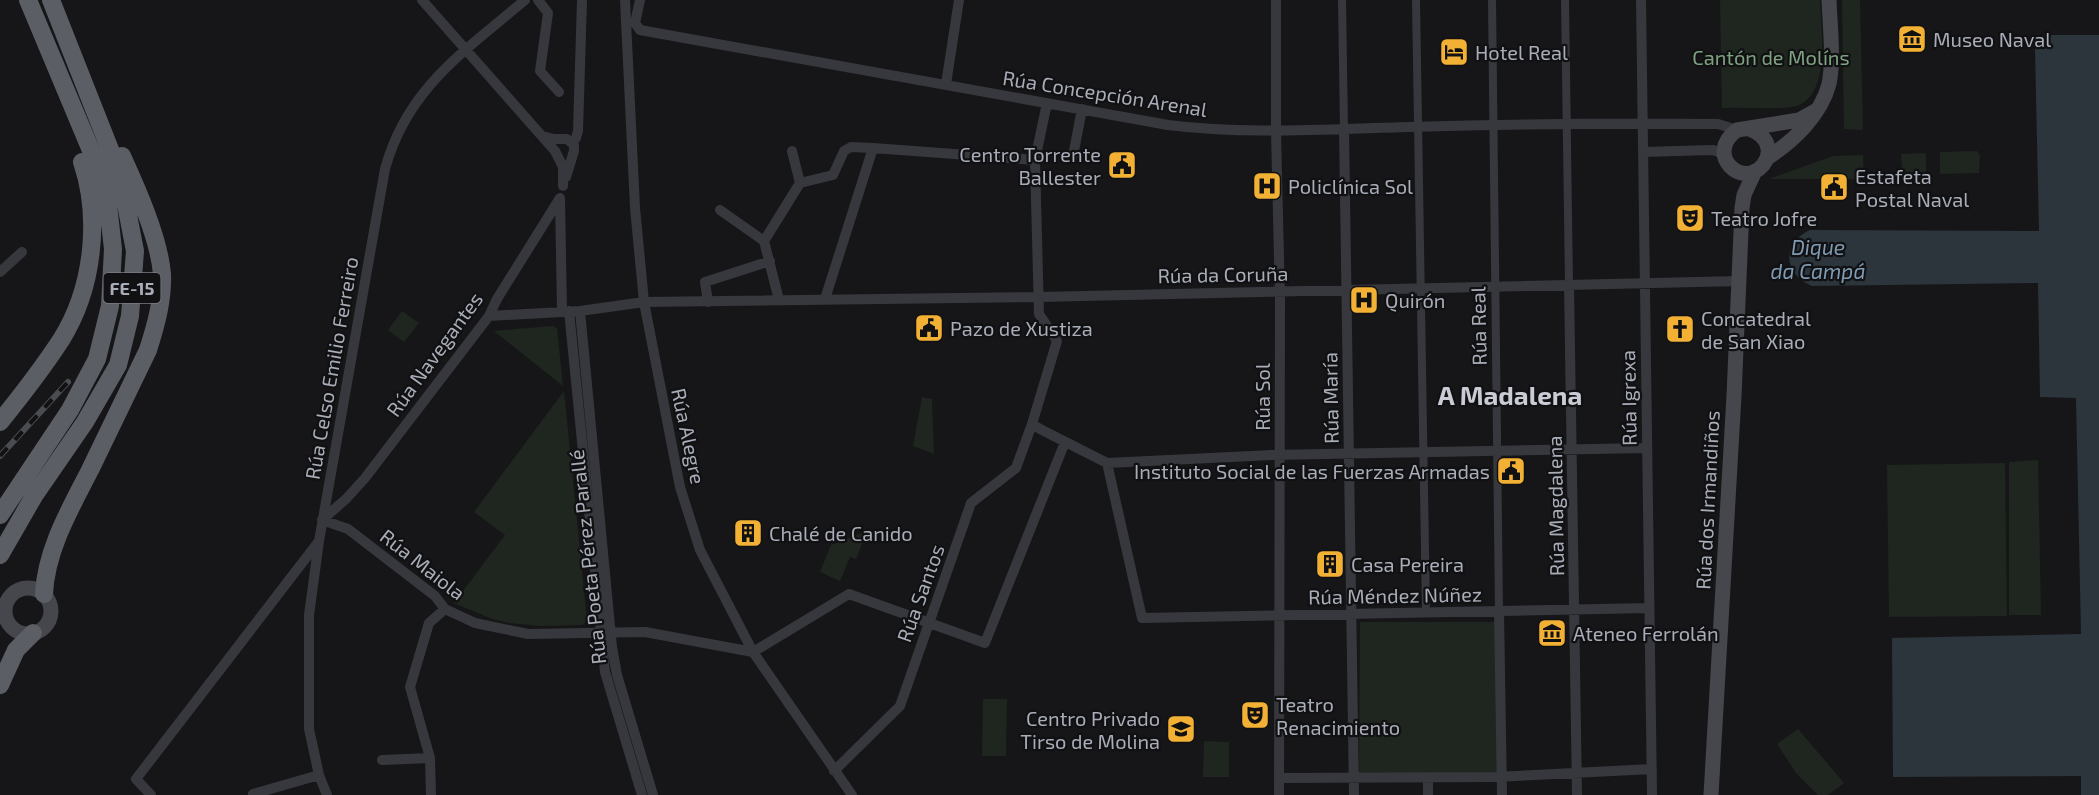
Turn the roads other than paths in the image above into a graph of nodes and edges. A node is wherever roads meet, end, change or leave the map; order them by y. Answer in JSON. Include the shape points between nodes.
{"nodes":[{"id":1,"x":28,"y":0,"type":"edge"},
{"id":2,"x":51,"y":0,"type":"edge"},
{"id":3,"x":422,"y":0,"type":"edge"},
{"id":4,"x":525,"y":0,"type":"edge"},
{"id":5,"x":538,"y":0,"type":"edge"},
{"id":6,"x":582,"y":0,"type":"edge"},
{"id":7,"x":626,"y":0,"type":"edge"},
{"id":8,"x":640,"y":0,"type":"edge"},
{"id":9,"x":959,"y":0,"type":"edge"},
{"id":10,"x":1276,"y":0,"type":"edge"},
{"id":11,"x":1342,"y":0,"type":"edge"},
{"id":12,"x":1416,"y":0,"type":"edge"},
{"id":13,"x":1492,"y":0,"type":"edge"},
{"id":14,"x":1565,"y":0,"type":"edge"},
{"id":15,"x":1641,"y":0,"type":"edge"},
{"id":16,"x":1829,"y":0,"type":"edge"},
{"id":17,"x":640,"y":30,"type":"junction"},
{"id":18,"x":626,"y":40,"type":"junction"},
{"id":19,"x":466,"y":50,"type":"junction"},
{"id":20,"x":71,"y":51,"type":"junction"},
{"id":21,"x":58,"y":74,"type":"junction"},
{"id":22,"x":946,"y":84,"type":"junction"},
{"id":23,"x":559,"y":92,"type":"dead end"},
{"id":24,"x":1047,"y":103,"type":"junction"},
{"id":25,"x":1082,"y":109,"type":"junction"},
{"id":26,"x":1817,"y":111,"type":"junction"},
{"id":27,"x":1567,"y":123,"type":"junction"},
{"id":28,"x":1642,"y":124,"type":"junction"},
{"id":29,"x":1493,"y":125,"type":"junction"},
{"id":30,"x":1418,"y":127,"type":"junction"},
{"id":31,"x":1344,"y":129,"type":"junction"},
{"id":32,"x":1743,"y":129,"type":"junction"},
{"id":33,"x":1276,"y":131,"type":"junction"},
{"id":34,"x":542,"y":136,"type":"junction"},
{"id":35,"x":566,"y":141,"type":"junction"},
{"id":36,"x":873,"y":148,"type":"junction"},
{"id":37,"x":792,"y":151,"type":"dead end"},
{"id":38,"x":1643,"y":152,"type":"junction"},
{"id":39,"x":557,"y":154,"type":"junction"},
{"id":40,"x":1724,"y":154,"type":"junction"},
{"id":41,"x":571,"y":156,"type":"junction"},
{"id":42,"x":1073,"y":156,"type":"dead end"},
{"id":43,"x":1767,"y":158,"type":"junction"},
{"id":44,"x":1035,"y":160,"type":"junction"},
{"id":45,"x":1732,"y":169,"type":"junction"},
{"id":46,"x":1755,"y":171,"type":"junction"},
{"id":47,"x":800,"y":183,"type":"junction"},
{"id":48,"x":563,"y":186,"type":"junction"},
{"id":49,"x":560,"y":198,"type":"junction"},
{"id":50,"x":1742,"y":208,"type":"junction"},
{"id":51,"x":720,"y":210,"type":"dead end"},
{"id":52,"x":764,"y":241,"type":"junction"},
{"id":53,"x":22,"y":252,"type":"dead end"},
{"id":54,"x":770,"y":261,"type":"junction"},
{"id":55,"x":0,"y":272,"type":"edge"},
{"id":56,"x":1740,"y":281,"type":"junction"},
{"id":57,"x":1645,"y":284,"type":"junction"},
{"id":58,"x":1569,"y":285,"type":"junction"},
{"id":59,"x":1495,"y":287,"type":"junction"},
{"id":60,"x":1421,"y":289,"type":"junction"},
{"id":61,"x":1347,"y":290,"type":"junction"},
{"id":62,"x":1280,"y":291,"type":"junction"},
{"id":63,"x":1039,"y":297,"type":"junction"},
{"id":64,"x":825,"y":299,"type":"junction"},
{"id":65,"x":779,"y":300,"type":"junction"},
{"id":66,"x":644,"y":302,"type":"junction"},
{"id":67,"x":708,"y":302,"type":"junction"},
{"id":68,"x":570,"y":311,"type":"junction"},
{"id":69,"x":489,"y":316,"type":"junction"},
{"id":70,"x":0,"y":422,"type":"edge"},
{"id":71,"x":1032,"y":424,"type":"junction"},
{"id":72,"x":1065,"y":442,"type":"junction"},
{"id":73,"x":1647,"y":447,"type":"junction"},
{"id":74,"x":1572,"y":448,"type":"junction"},
{"id":75,"x":1497,"y":450,"type":"junction"},
{"id":76,"x":1423,"y":452,"type":"junction"},
{"id":77,"x":1349,"y":454,"type":"junction"},
{"id":78,"x":1280,"y":455,"type":"junction"},
{"id":79,"x":1107,"y":463,"type":"junction"},
{"id":80,"x":0,"y":515,"type":"edge"},
{"id":81,"x":322,"y":520,"type":"junction"},
{"id":82,"x":319,"y":541,"type":"junction"},
{"id":83,"x":0,"y":555,"type":"edge"},
{"id":84,"x":44,"y":594,"type":"junction"},
{"id":85,"x":3,"y":601,"type":"edge"},
{"id":86,"x":1649,"y":608,"type":"junction"},
{"id":87,"x":445,"y":609,"type":"junction"},
{"id":88,"x":1574,"y":610,"type":"junction"},
{"id":89,"x":1499,"y":611,"type":"junction"},
{"id":90,"x":1426,"y":612,"type":"junction"},
{"id":91,"x":1351,"y":614,"type":"junction"},
{"id":92,"x":1280,"y":615,"type":"junction"},
{"id":93,"x":928,"y":622,"type":"junction"},
{"id":94,"x":33,"y":633,"type":"junction"},
{"id":95,"x":606,"y":633,"type":"junction"},
{"id":96,"x":753,"y":652,"type":"junction"},
{"id":97,"x":0,"y":685,"type":"edge"},
{"id":98,"x":430,"y":758,"type":"junction"},
{"id":99,"x":382,"y":760,"type":"dead end"},
{"id":100,"x":1652,"y":770,"type":"junction"},
{"id":101,"x":834,"y":771,"type":"junction"},
{"id":102,"x":1577,"y":773,"type":"junction"},
{"id":103,"x":319,"y":776,"type":"junction"},
{"id":104,"x":1353,"y":777,"type":"junction"},
{"id":105,"x":1502,"y":777,"type":"junction"},
{"id":106,"x":1279,"y":778,"type":"junction"},
{"id":107,"x":1428,"y":778,"type":"junction"},
{"id":108,"x":253,"y":794,"type":"dead end"},
{"id":109,"x":151,"y":795,"type":"edge"},
{"id":110,"x":327,"y":795,"type":"edge"},
{"id":111,"x":431,"y":795,"type":"edge"},
{"id":112,"x":642,"y":795,"type":"edge"},
{"id":113,"x":653,"y":795,"type":"edge"},
{"id":114,"x":852,"y":795,"type":"edge"},
{"id":115,"x":1279,"y":795,"type":"edge"},
{"id":116,"x":1353,"y":795,"type":"edge"},
{"id":117,"x":1428,"y":795,"type":"edge"},
{"id":118,"x":1502,"y":795,"type":"edge"},
{"id":119,"x":1577,"y":795,"type":"edge"},
{"id":120,"x":1652,"y":795,"type":"edge"},
{"id":121,"x":1711,"y":795,"type":"edge"}],
"edges":[{"from":1,"to":21,"type":"highway","number":"FE-15"},
{"from":2,"to":20,"type":"highway","number":"FE-15"},
{"from":3,"to":19,"type":"street"},
{"from":4,"to":19,"type":"street","name":"Rúa Celso Emilio Ferreiro"},
{"from":5,"to":23,"type":"street","via":[[548,13],[540,70]]},
{"from":6,"to":35,"type":"street","via":[[578,131]]},
{"from":7,"to":18,"type":"street","name":"Rúa Alegre"},
{"from":8,"to":17,"type":"street","via":[[635,23]]},
{"from":9,"to":22,"type":"street"},
{"from":10,"to":33,"type":"street","name":"Rúa Sol"},
{"from":11,"to":31,"type":"street","name":"Rúa María"},
{"from":12,"to":30,"type":"street"},
{"from":13,"to":29,"type":"street","name":"Rúa Real"},
{"from":14,"to":27,"type":"street","name":"Rúa Magdalena"},
{"from":15,"to":28,"type":"street","name":"Rúa Igrexa"},
{"from":16,"to":26,"type":"main road","via":[[1829,82]]},
{"from":17,"to":18,"type":"street"},
{"from":17,"to":22,"type":"street","name":"Rúa Concepción Arenal"},
{"from":18,"to":66,"type":"street","name":"Rúa Alegre","via":[[634,208]]},
{"from":19,"to":34,"type":"street"},
{"from":19,"to":81,"type":"street","name":"Rúa Celso Emilio Ferreiro","via":[[437,75],[415,103],[389,153]]},
{"from":20,"to":83,"type":"highway","number":"FE-15","via":[[125,199],[135,251],[130,316],[117,365]]},
{"from":20,"to":84,"type":"highway","via":[[91,85],[137,192],[162,273],[161,299],[148,350],[67,515],[50,561]]},
{"from":21,"to":70,"type":"highway","via":[[90,184],[90,261],[80,301],[62,339]]},
{"from":21,"to":80,"type":"highway","number":"FE-15","via":[[106,196],[113,249],[110,306],[96,359],[75,400]]},
{"from":22,"to":24,"type":"street","name":"Rúa Concepción Arenal"},
{"from":24,"to":25,"type":"street","name":"Rúa Concepción Arenal"},
{"from":24,"to":44,"type":"street"},
{"from":25,"to":33,"type":"street","name":"Rúa Concepción Arenal","via":[[1201,129]]},
{"from":25,"to":42,"type":"street"},
{"from":26,"to":32,"type":"main road","via":[[1805,118]]},
{"from":26,"to":43,"type":"main road","via":[[1791,140]]},
{"from":27,"to":28,"type":"street","name":"Rúa Concepción Arenal"},
{"from":27,"to":29,"type":"street","name":"Rúa Concepción Arenal"},
{"from":27,"to":58,"type":"street","name":"Rúa Magdalena"},
{"from":28,"to":32,"type":"street","name":"Rúa Concepción Arenal","via":[[1718,124]]},
{"from":28,"to":38,"type":"street","name":"Rúa Igrexa"},
{"from":29,"to":30,"type":"street","name":"Rúa Concepción Arenal"},
{"from":29,"to":59,"type":"street","name":"Rúa Real"},
{"from":30,"to":31,"type":"street","name":"Rúa Concepción Arenal"},
{"from":30,"to":60,"type":"street"},
{"from":31,"to":33,"type":"street","name":"Rúa Concepción Arenal"},
{"from":31,"to":61,"type":"street","name":"Rúa María"},
{"from":32,"to":40,"type":"main road","via":[[1727,140]]},
{"from":32,"to":43,"type":"main road","via":[[1760,134],[1767,145]]},
{"from":33,"to":62,"type":"street","name":"Rúa Sol"},
{"from":34,"to":35,"type":"street"},
{"from":34,"to":39,"type":"street"},
{"from":35,"to":39,"type":"street","via":[[556,144]]},
{"from":35,"to":41,"type":"street","via":[[574,148]]},
{"from":36,"to":44,"type":"street"},
{"from":36,"to":47,"type":"street","via":[[851,147],[842,154],[833,175]]},
{"from":36,"to":64,"type":"street"},
{"from":37,"to":47,"type":"street"},
{"from":38,"to":40,"type":"street","via":[[1713,150]]},
{"from":38,"to":57,"type":"street","name":"Rúa Igrexa"},
{"from":39,"to":41,"type":"street"},
{"from":39,"to":48,"type":"street","name":"Rúa Navegantes","via":[[563,167]]},
{"from":40,"to":45,"type":"main road"},
{"from":41,"to":48,"type":"street","name":"Rúa Navegantes"},
{"from":43,"to":46,"type":"main road"},
{"from":44,"to":63,"type":"street"},
{"from":45,"to":46,"type":"main road","via":[[1746,174]]},
{"from":45,"to":50,"type":"main road","name":"Rúa dos Irmandiños"},
{"from":46,"to":50,"type":"main road","name":"Rúa dos Irmandiños"},
{"from":47,"to":52,"type":"street"},
{"from":48,"to":49,"type":"street","name":"Rúa Navegantes"},
{"from":49,"to":68,"type":"street","name":"Rúa Navegantes"},
{"from":49,"to":69,"type":"street","name":"Rúa Navegantes"},
{"from":50,"to":56,"type":"main road","name":"Rúa dos Irmandiños"},
{"from":51,"to":52,"type":"street"},
{"from":52,"to":54,"type":"street"},
{"from":53,"to":55,"type":"street"},
{"from":54,"to":65,"type":"street"},
{"from":54,"to":67,"type":"street","via":[[705,282]]},
{"from":56,"to":57,"type":"street","name":"Rúa da Coruña"},
{"from":56,"to":121,"type":"main road","name":"Rúa dos Irmandiños"},
{"from":57,"to":58,"type":"street","name":"Rúa da Coruña"},
{"from":57,"to":73,"type":"street","name":"Rúa Igrexa"},
{"from":58,"to":59,"type":"street","name":"Rúa da Coruña"},
{"from":58,"to":74,"type":"street","name":"Rúa Magdalena"},
{"from":59,"to":60,"type":"street","name":"Rúa da Coruña"},
{"from":59,"to":75,"type":"street","name":"Rúa Real"},
{"from":60,"to":61,"type":"street","name":"Rúa da Coruña"},
{"from":60,"to":76,"type":"street"},
{"from":61,"to":62,"type":"street","name":"Rúa da Coruña"},
{"from":61,"to":77,"type":"street","name":"Rúa María"},
{"from":62,"to":63,"type":"street","name":"Rúa da Coruña"},
{"from":62,"to":78,"type":"street","name":"Rúa Sol"},
{"from":63,"to":64,"type":"street","name":"Rúa da Coruña"},
{"from":63,"to":71,"type":"street","name":"Rúa Santos","via":[[1038,314],[1057,340]]},
{"from":64,"to":65,"type":"street","name":"Rúa da Coruña"},
{"from":65,"to":67,"type":"street","name":"Rúa da Coruña"},
{"from":66,"to":67,"type":"street","name":"Rúa da Coruña"},
{"from":66,"to":68,"type":"street","name":"Rúa da Coruña"},
{"from":66,"to":96,"type":"street","name":"Rúa Alegre","via":[[680,487],[700,550]]},
{"from":68,"to":69,"type":"street","name":"Rúa da Coruña"},
{"from":68,"to":95,"type":"street","name":"Rúa Poeta Pérez Parallé"},
{"from":69,"to":81,"type":"street","name":"Rúa Navegantes","via":[[365,478]]},
{"from":71,"to":72,"type":"street"},
{"from":71,"to":93,"type":"street","name":"Rúa Santos","via":[[1016,468],[971,503]]},
{"from":72,"to":79,"type":"street"},
{"from":72,"to":93,"type":"street","via":[[985,643]]},
{"from":73,"to":74,"type":"street"},
{"from":73,"to":86,"type":"street","name":"Rúa Igrexa"},
{"from":74,"to":75,"type":"street"},
{"from":74,"to":88,"type":"street","name":"Rúa Magdalena"},
{"from":75,"to":76,"type":"street"},
{"from":75,"to":89,"type":"street","name":"Rúa Real"},
{"from":76,"to":77,"type":"street"},
{"from":76,"to":90,"type":"street"},
{"from":77,"to":78,"type":"street"},
{"from":77,"to":91,"type":"street","name":"Rúa María"},
{"from":78,"to":79,"type":"street"},
{"from":78,"to":92,"type":"street","name":"Rúa Sol"},
{"from":79,"to":92,"type":"street","name":"Rúa Méndez Núñez","via":[[1142,618]]},
{"from":81,"to":82,"type":"street","name":"Rúa Celso Emilio Ferreiro"},
{"from":81,"to":87,"type":"street","name":"Rúa Maiola","via":[[348,529],[435,596]]},
{"from":82,"to":103,"type":"street","name":"Rúa Celso Emilio Ferreiro","via":[[309,615],[309,729]]},
{"from":82,"to":109,"type":"street","via":[[136,779]]},
{"from":84,"to":85,"type":"main road","via":[[23,588]]},
{"from":84,"to":94,"type":"main road","via":[[50,606],[49,620]]},
{"from":85,"to":94,"type":"main road","via":[[9,623],[19,632]]},
{"from":86,"to":88,"type":"street","name":"Rúa Méndez Núñez"},
{"from":86,"to":100,"type":"street","name":"Rúa Igrexa"},
{"from":87,"to":95,"type":"street","name":"Rúa Maiola","via":[[475,623],[528,634]]},
{"from":87,"to":98,"type":"street","via":[[429,623],[411,687]]},
{"from":88,"to":89,"type":"street","name":"Rúa Méndez Núñez"},
{"from":88,"to":102,"type":"street","name":"Rúa Magdalena"},
{"from":89,"to":90,"type":"street","name":"Rúa Méndez Núñez"},
{"from":89,"to":105,"type":"street","name":"Rúa Real"},
{"from":90,"to":91,"type":"street","name":"Rúa Méndez Núñez"},
{"from":91,"to":92,"type":"street","name":"Rúa Méndez Núñez"},
{"from":91,"to":104,"type":"street","name":"Rúa María"},
{"from":92,"to":106,"type":"street","name":"Rúa Sol"},
{"from":93,"to":96,"type":"street","via":[[849,594]]},
{"from":93,"to":101,"type":"street","name":"Rúa Santos","via":[[900,706]]},
{"from":94,"to":97,"type":"highway","via":[[16,650]]},
{"from":95,"to":96,"type":"street","name":"Rúa Maiola","via":[[645,632]]},
{"from":95,"to":112,"type":"street","name":"Rúa Poeta Pérez Parallé","via":[[605,672]]},
{"from":95,"to":113,"type":"street","name":"Rúa Poeta Pérez Parallé"},
{"from":96,"to":101,"type":"street","name":"Rúa Alegre"},
{"from":98,"to":99,"type":"street"},
{"from":98,"to":111,"type":"street"},
{"from":100,"to":102,"type":"street"},
{"from":100,"to":120,"type":"street","name":"Rúa Igrexa"},
{"from":101,"to":114,"type":"street","name":"Rúa Alegre"},
{"from":102,"to":105,"type":"street"},
{"from":102,"to":119,"type":"street","name":"Rúa Magdalena"},
{"from":103,"to":108,"type":"street"},
{"from":103,"to":110,"type":"street","name":"Rúa Celso Emilio Ferreiro"},
{"from":104,"to":106,"type":"street"},
{"from":104,"to":107,"type":"street"},
{"from":104,"to":116,"type":"street","name":"Rúa María"},
{"from":105,"to":107,"type":"street"},
{"from":105,"to":118,"type":"street","name":"Rúa Real"},
{"from":106,"to":115,"type":"street","name":"Rúa Sol"},
{"from":107,"to":117,"type":"street"}]}
